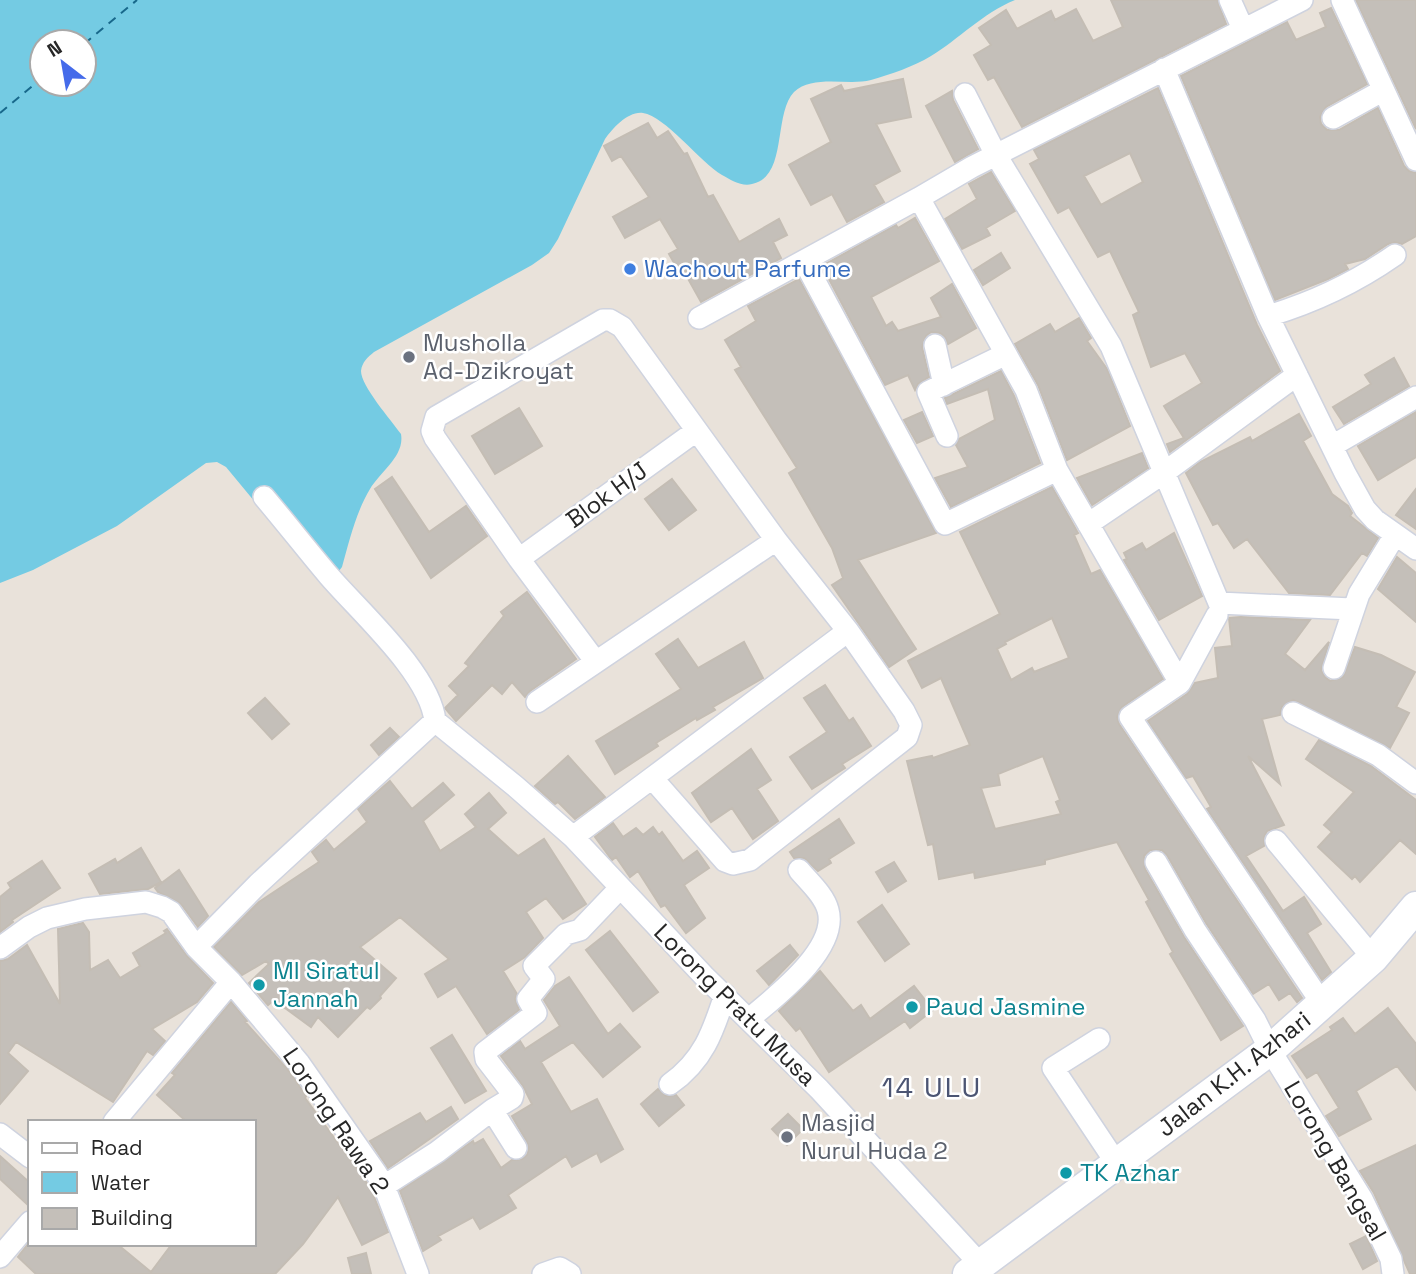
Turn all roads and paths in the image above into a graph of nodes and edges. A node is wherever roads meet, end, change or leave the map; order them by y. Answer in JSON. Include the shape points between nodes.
{"nodes":[{"id":1,"x":1230,"y":0,"type":"edge"},
{"id":2,"x":1302,"y":0,"type":"edge"},
{"id":3,"x":1342,"y":0,"type":"edge"},
{"id":4,"x":1243,"y":29,"type":"junction"},
{"id":5,"x":1164,"y":69,"type":"junction"},
{"id":6,"x":1382,"y":91,"type":"junction"},
{"id":7,"x":965,"y":94,"type":"dead end"},
{"id":8,"x":1333,"y":118,"type":"dead end"},
{"id":9,"x":996,"y":155,"type":"junction"},
{"id":10,"x":1416,"y":160,"type":"edge"},
{"id":11,"x":919,"y":198,"type":"junction"},
{"id":12,"x":1395,"y":255,"type":"dead end"},
{"id":13,"x":804,"y":261,"type":"junction"},
{"id":14,"x":1268,"y":316,"type":"junction"},
{"id":15,"x":699,"y":318,"type":"dead end"},
{"id":16,"x":936,"y":345,"type":"dead end"},
{"id":17,"x":1006,"y":355,"type":"junction"},
{"id":18,"x":1297,"y":375,"type":"junction"},
{"id":19,"x":944,"y":384,"type":"junction"},
{"id":20,"x":1416,"y":397,"type":"edge"},
{"id":21,"x":696,"y":431,"type":"junction"},
{"id":22,"x":947,"y":436,"type":"dead end"},
{"id":23,"x":1332,"y":446,"type":"junction"},
{"id":24,"x":1057,"y":470,"type":"junction"},
{"id":25,"x":1165,"y":472,"type":"junction"},
{"id":26,"x":264,"y":497,"type":"dead end"},
{"id":27,"x":1088,"y":524,"type":"junction"},
{"id":28,"x":1395,"y":536,"type":"junction"},
{"id":29,"x":776,"y":540,"type":"junction"},
{"id":30,"x":1416,"y":549,"type":"edge"},
{"id":31,"x":519,"y":559,"type":"junction"},
{"id":32,"x":1355,"y":601,"type":"junction"},
{"id":33,"x":1217,"y":615,"type":"dead end"},
{"id":34,"x":848,"y":631,"type":"junction"},
{"id":35,"x":596,"y":662,"type":"junction"},
{"id":36,"x":1334,"y":668,"type":"dead end"},
{"id":37,"x":1180,"y":683,"type":"junction"},
{"id":38,"x":537,"y":702,"type":"dead end"},
{"id":39,"x":1293,"y":713,"type":"dead end"},
{"id":40,"x":435,"y":721,"type":"junction"},
{"id":41,"x":652,"y":778,"type":"junction"},
{"id":42,"x":1416,"y":783,"type":"edge"},
{"id":43,"x":573,"y":837,"type":"junction"},
{"id":44,"x":1276,"y":841,"type":"dead end"},
{"id":45,"x":1156,"y":862,"type":"dead end"},
{"id":46,"x":799,"y":870,"type":"dead end"},
{"id":47,"x":620,"y":888,"type":"junction"},
{"id":48,"x":1415,"y":910,"type":"edge"},
{"id":49,"x":197,"y":947,"type":"junction"},
{"id":50,"x":0,"y":948,"type":"edge"},
{"id":51,"x":1373,"y":958,"type":"junction"},
{"id":52,"x":231,"y":982,"type":"junction"},
{"id":53,"x":725,"y":995,"type":"junction"},
{"id":54,"x":1322,"y":1005,"type":"junction"},
{"id":55,"x":748,"y":1019,"type":"junction"},
{"id":56,"x":1099,"y":1040,"type":"dead end"},
{"id":57,"x":1270,"y":1050,"type":"junction"},
{"id":58,"x":670,"y":1084,"type":"dead end"},
{"id":59,"x":492,"y":1110,"type":"junction"},
{"id":60,"x":116,"y":1120,"type":"edge"},
{"id":61,"x":0,"y":1134,"type":"edge"},
{"id":62,"x":516,"y":1148,"type":"dead end"},
{"id":63,"x":28,"y":1155,"type":"edge"},
{"id":64,"x":1117,"y":1164,"type":"junction"},
{"id":65,"x":384,"y":1186,"type":"junction"},
{"id":66,"x":28,"y":1224,"type":"edge"},
{"id":67,"x":0,"y":1257,"type":"edge"},
{"id":68,"x":975,"y":1270,"type":"edge"},
{"id":69,"x":418,"y":1274,"type":"edge"},
{"id":70,"x":543,"y":1274,"type":"edge"},
{"id":71,"x":570,"y":1274,"type":"edge"},
{"id":72,"x":1393,"y":1274,"type":"edge"}],
"edges":[{"from":1,"to":4,"type":"street"},
{"from":2,"to":4,"type":"street"},
{"from":3,"to":6,"type":"street"},
{"from":4,"to":5,"type":"street"},
{"from":5,"to":9,"type":"street"},
{"from":5,"to":14,"type":"street"},
{"from":6,"to":8,"type":"street"},
{"from":6,"to":10,"type":"street"},
{"from":7,"to":9,"type":"street"},
{"from":9,"to":11,"type":"street"},
{"from":9,"to":25,"type":"street","via":[[1111,346]]},
{"from":11,"to":13,"type":"street"},
{"from":11,"to":17,"type":"street"},
{"from":12,"to":14,"type":"street","via":[[1333,293]]},
{"from":13,"to":15,"type":"street"},
{"from":13,"to":24,"type":"street","via":[[945,524]]},
{"from":14,"to":18,"type":"street"},
{"from":16,"to":19,"type":"street"},
{"from":17,"to":19,"type":"street"},
{"from":17,"to":24,"type":"street","via":[[1026,390]]},
{"from":18,"to":23,"type":"street"},
{"from":18,"to":25,"type":"street"},
{"from":19,"to":22,"type":"street","via":[[928,392]]},
{"from":20,"to":23,"type":"street"},
{"from":21,"to":29,"type":"street"},
{"from":21,"to":31,"type":"street","name":"Blok H/J"},
{"from":21,"to":31,"type":"street","via":[[622,327],[610,320],[436,417],[435,438]]},
{"from":23,"to":28,"type":"street","via":[[1365,509]]},
{"from":24,"to":27,"type":"street"},
{"from":25,"to":27,"type":"street"},
{"from":25,"to":32,"type":"street","via":[[1219,603]]},
{"from":26,"to":40,"type":"street","via":[[413,673],[430,700]]},
{"from":27,"to":37,"type":"street"},
{"from":28,"to":30,"type":"street"},
{"from":28,"to":32,"type":"street"},
{"from":29,"to":34,"type":"street"},
{"from":29,"to":35,"type":"street"},
{"from":31,"to":35,"type":"street"},
{"from":32,"to":36,"type":"street"},
{"from":33,"to":37,"type":"street"},
{"from":34,"to":41,"type":"street"},
{"from":34,"to":41,"type":"street","via":[[905,711],[911,725],[907,737],[750,860],[725,861]]},
{"from":35,"to":38,"type":"street"},
{"from":37,"to":54,"type":"street","via":[[1130,718]]},
{"from":39,"to":42,"type":"street","via":[[1378,755]]},
{"from":40,"to":43,"type":"street","name":"Lorong Pratu Musa"},
{"from":40,"to":49,"type":"street","via":[[258,884]]},
{"from":41,"to":43,"type":"street"},
{"from":43,"to":47,"type":"street","name":"Lorong Pratu Musa"},
{"from":44,"to":51,"type":"street"},
{"from":45,"to":57,"type":"street","name":"Lorong Bangsal"},
{"from":46,"to":55,"type":"street","via":[[827,906],[827,930],[803,970]]},
{"from":47,"to":53,"type":"street","name":"Lorong Pratu Musa"},
{"from":47,"to":59,"type":"street","via":[[580,930],[566,934],[534,966],[544,979],[528,999],[536,1013],[485,1052],[513,1094]]},
{"from":48,"to":51,"type":"street","name":"Jalan K.H. Azhari"},
{"from":49,"to":50,"type":"street","name":"Lorong Rawa 2","via":[[171,912],[146,902],[47,918]]},
{"from":49,"to":52,"type":"street","name":"Lorong Rawa 2"},
{"from":51,"to":54,"type":"street","name":"Jalan K.H. Azhari"},
{"from":52,"to":60,"type":"street"},
{"from":52,"to":65,"type":"street","name":"Lorong Rawa 2","via":[[299,1063]]},
{"from":53,"to":55,"type":"street","name":"Lorong Pratu Musa"},
{"from":53,"to":58,"type":"street","via":[[693,1066]]},
{"from":54,"to":57,"type":"street","name":"Jalan K.H. Azhari"},
{"from":55,"to":68,"type":"street","name":"Lorong Pratu Musa","via":[[819,1089]]},
{"from":56,"to":64,"type":"street","via":[[1053,1068]]},
{"from":57,"to":64,"type":"street","name":"Jalan K.H. Azhari"},
{"from":57,"to":72,"type":"street","name":"Lorong Bangsal","via":[[1362,1199],[1391,1259]]},
{"from":59,"to":62,"type":"street"},
{"from":59,"to":65,"type":"street"},
{"from":61,"to":63,"type":"street"},
{"from":64,"to":68,"type":"street","name":"Jalan K.H. Azhari"},
{"from":65,"to":69,"type":"street","name":"Lorong Rawa 2"},
{"from":66,"to":67,"type":"street"},
{"from":70,"to":71,"type":"street","via":[[560,1268]]}]}
